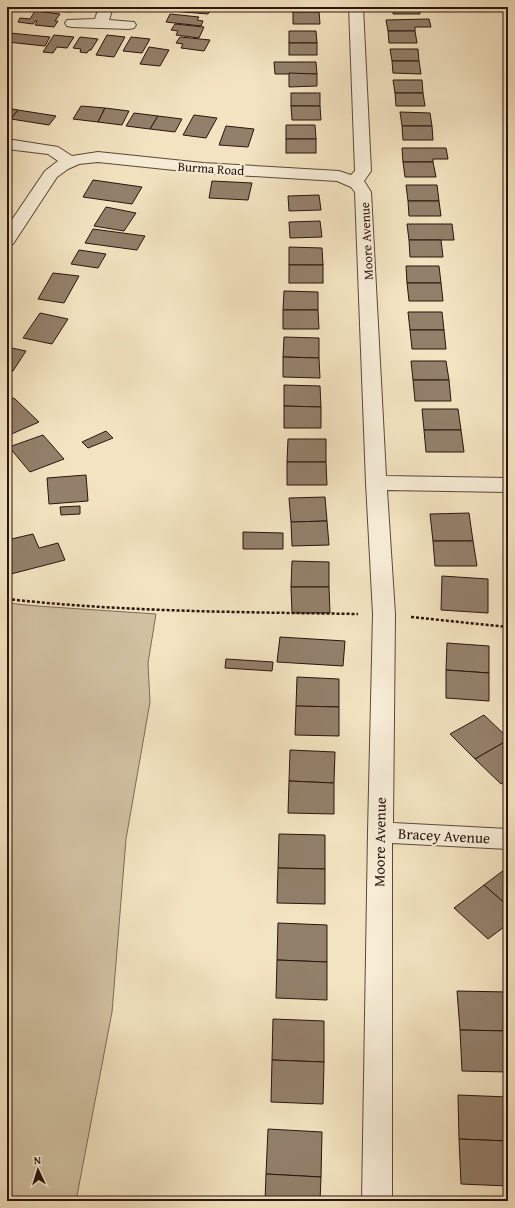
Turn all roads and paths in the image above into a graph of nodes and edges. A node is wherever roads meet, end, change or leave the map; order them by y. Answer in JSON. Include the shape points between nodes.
{"nodes":[{"id":1,"x":106,"y":7,"type":"edge"},
{"id":2,"x":356,"y":7,"type":"edge"},
{"id":3,"x":72,"y":23,"type":"dead end"},
{"id":4,"x":101,"y":24,"type":"junction"},
{"id":5,"x":129,"y":25,"type":"dead end"},
{"id":6,"x":7,"y":144,"type":"edge"},
{"id":7,"x":69,"y":161,"type":"junction"},
{"id":8,"x":353,"y":181,"type":"junction"},
{"id":9,"x":7,"y":240,"type":"edge"},
{"id":10,"x":376,"y":483,"type":"junction"},
{"id":11,"x":508,"y":486,"type":"edge"},
{"id":12,"x":7,"y":599,"type":"edge"},
{"id":13,"x":384,"y":614,"type":"junction"},
{"id":14,"x":508,"y":627,"type":"edge"},
{"id":15,"x":380,"y":832,"type":"junction"},
{"id":16,"x":508,"y":840,"type":"edge"},
{"id":17,"x":377,"y":1201,"type":"edge"}],
"edges":[{"from":1,"to":4,"type":"street"},
{"from":2,"to":8,"type":"street","name":"Moore Avenue","via":[[363,171]]},
{"from":3,"to":4,"type":"street"},
{"from":4,"to":5,"type":"street"},
{"from":6,"to":7,"type":"street","via":[[52,150]]},
{"from":7,"to":8,"type":"street","name":"Burma Road","via":[[98,157],[203,168],[329,176]]},
{"from":7,"to":9,"type":"street","name":"Burma Road","via":[[51,174]]},
{"from":8,"to":10,"type":"street","name":"Moore Avenue","via":[[361,185],[364,192]]},
{"from":10,"to":11,"type":"street"},
{"from":10,"to":13,"type":"street","name":"Moore Avenue"},
{"from":12,"to":13,"type":"path","via":[[151,609]]},
{"from":13,"to":14,"type":"path"},
{"from":13,"to":15,"type":"street","name":"Moore Avenue"},
{"from":15,"to":16,"type":"street","name":"Bracey Avenue"},
{"from":15,"to":17,"type":"street","name":"Moore Avenue"}]}
